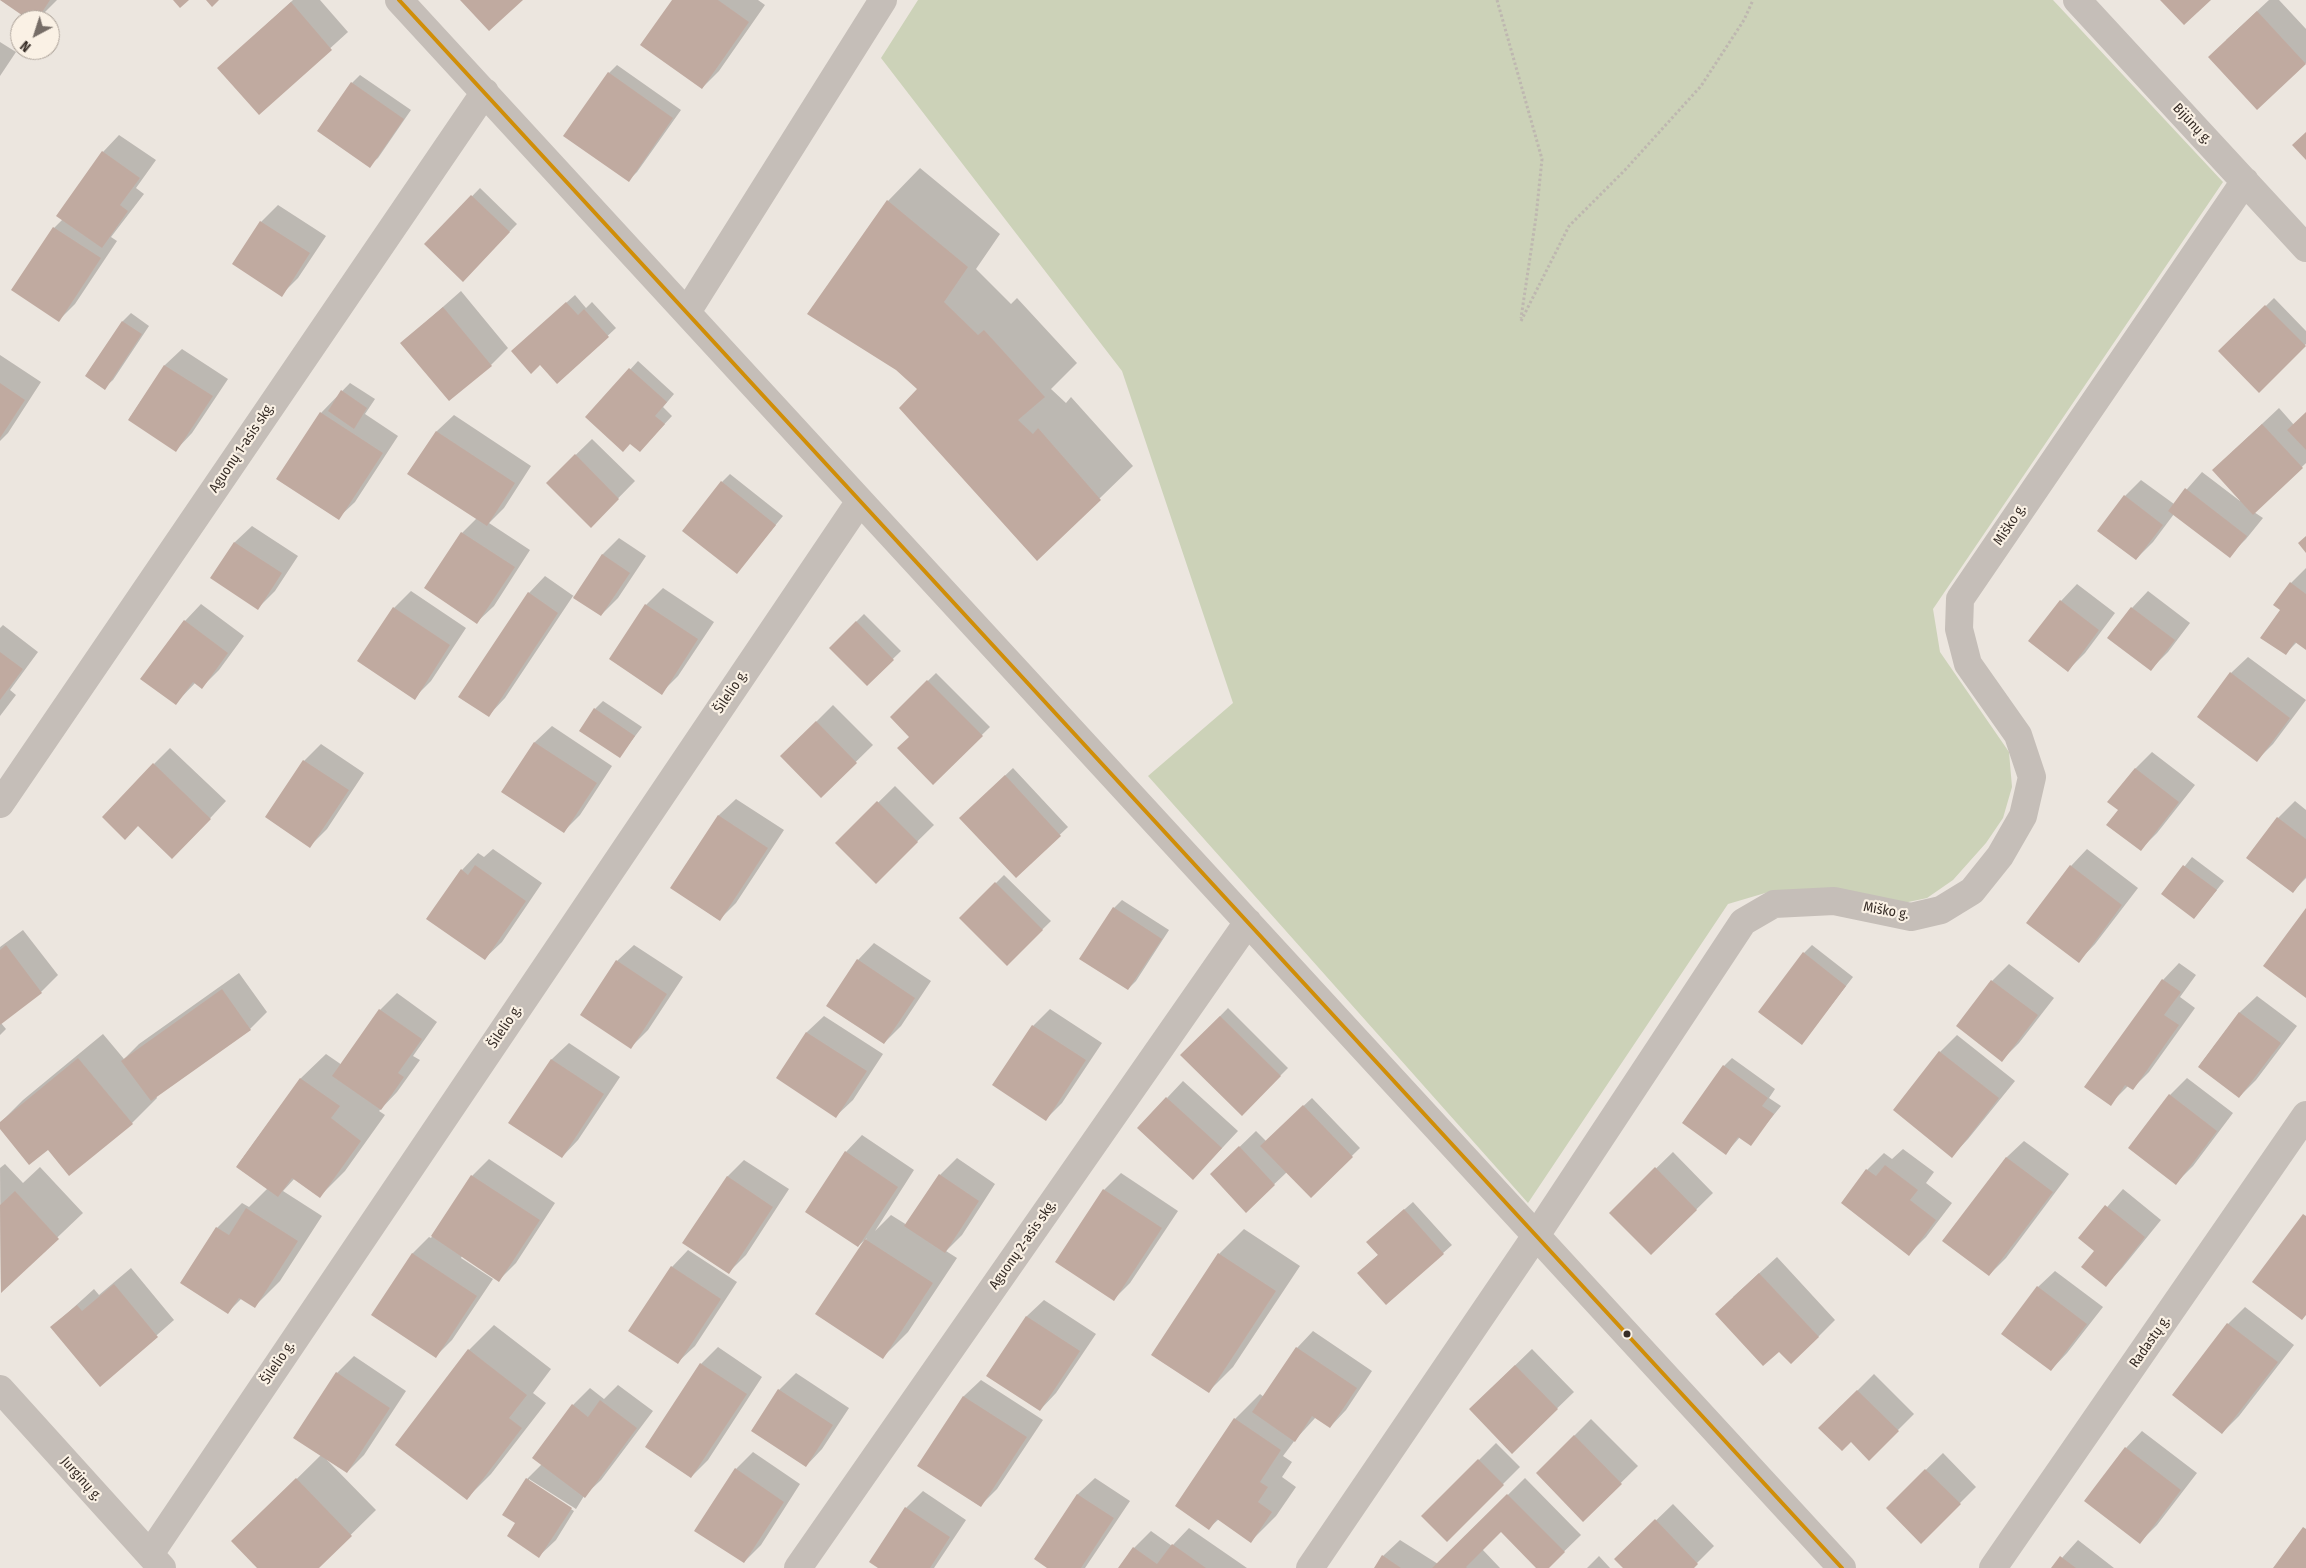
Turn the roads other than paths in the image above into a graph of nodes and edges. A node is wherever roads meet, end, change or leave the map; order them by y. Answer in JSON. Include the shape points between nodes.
{"nodes":[{"id":1,"x":399,"y":0,"type":"edge"},
{"id":2,"x":883,"y":0,"type":"edge"},
{"id":3,"x":2077,"y":0,"type":"edge"},
{"id":4,"x":485,"y":92,"type":"junction"},
{"id":5,"x":2245,"y":181,"type":"junction"},
{"id":6,"x":2306,"y":248,"type":"edge"},
{"id":7,"x":687,"y":312,"type":"junction"},
{"id":8,"x":860,"y":501,"type":"junction"},
{"id":9,"x":0,"y":804,"type":"edge"},
{"id":10,"x":1248,"y":922,"type":"junction"},
{"id":11,"x":2306,"y":1115,"type":"edge"},
{"id":12,"x":1537,"y":1234,"type":"junction"},
{"id":13,"x":0,"y":1389,"type":"edge"},
{"id":14,"x":156,"y":1561,"type":"edge"},
{"id":15,"x":798,"y":1568,"type":"edge"},
{"id":16,"x":1310,"y":1568,"type":"edge"},
{"id":17,"x":1842,"y":1568,"type":"edge"},
{"id":18,"x":1993,"y":1568,"type":"edge"}],
"edges":[{"from":1,"to":4,"type":"street"},
{"from":2,"to":7,"type":"street"},
{"from":3,"to":5,"type":"street","name":"Bijūnų g."},
{"from":4,"to":7,"type":"street"},
{"from":4,"to":9,"type":"street","name":"Aguonų 1-asis skg."},
{"from":5,"to":6,"type":"street","name":"Bijūnų g."},
{"from":5,"to":12,"type":"street","name":"Miško g.","via":[[1960,599],[1959,630],[1968,664],[2018,735],[2032,777],[2023,816],[2000,856],[1972,891],[1941,910],[1911,917],[1834,901],[1774,904],[1743,922]]},
{"from":7,"to":8,"type":"street"},
{"from":8,"to":10,"type":"street"},
{"from":8,"to":14,"type":"street","name":"Šilelio g."},
{"from":10,"to":12,"type":"street"},
{"from":10,"to":15,"type":"street","name":"Aguonų 2-asis skg."},
{"from":11,"to":18,"type":"street","name":"Radastų g."},
{"from":12,"to":16,"type":"street","name":"Miško g."},
{"from":12,"to":17,"type":"street"},
{"from":13,"to":14,"type":"street","name":"Jurginų g."}]}
